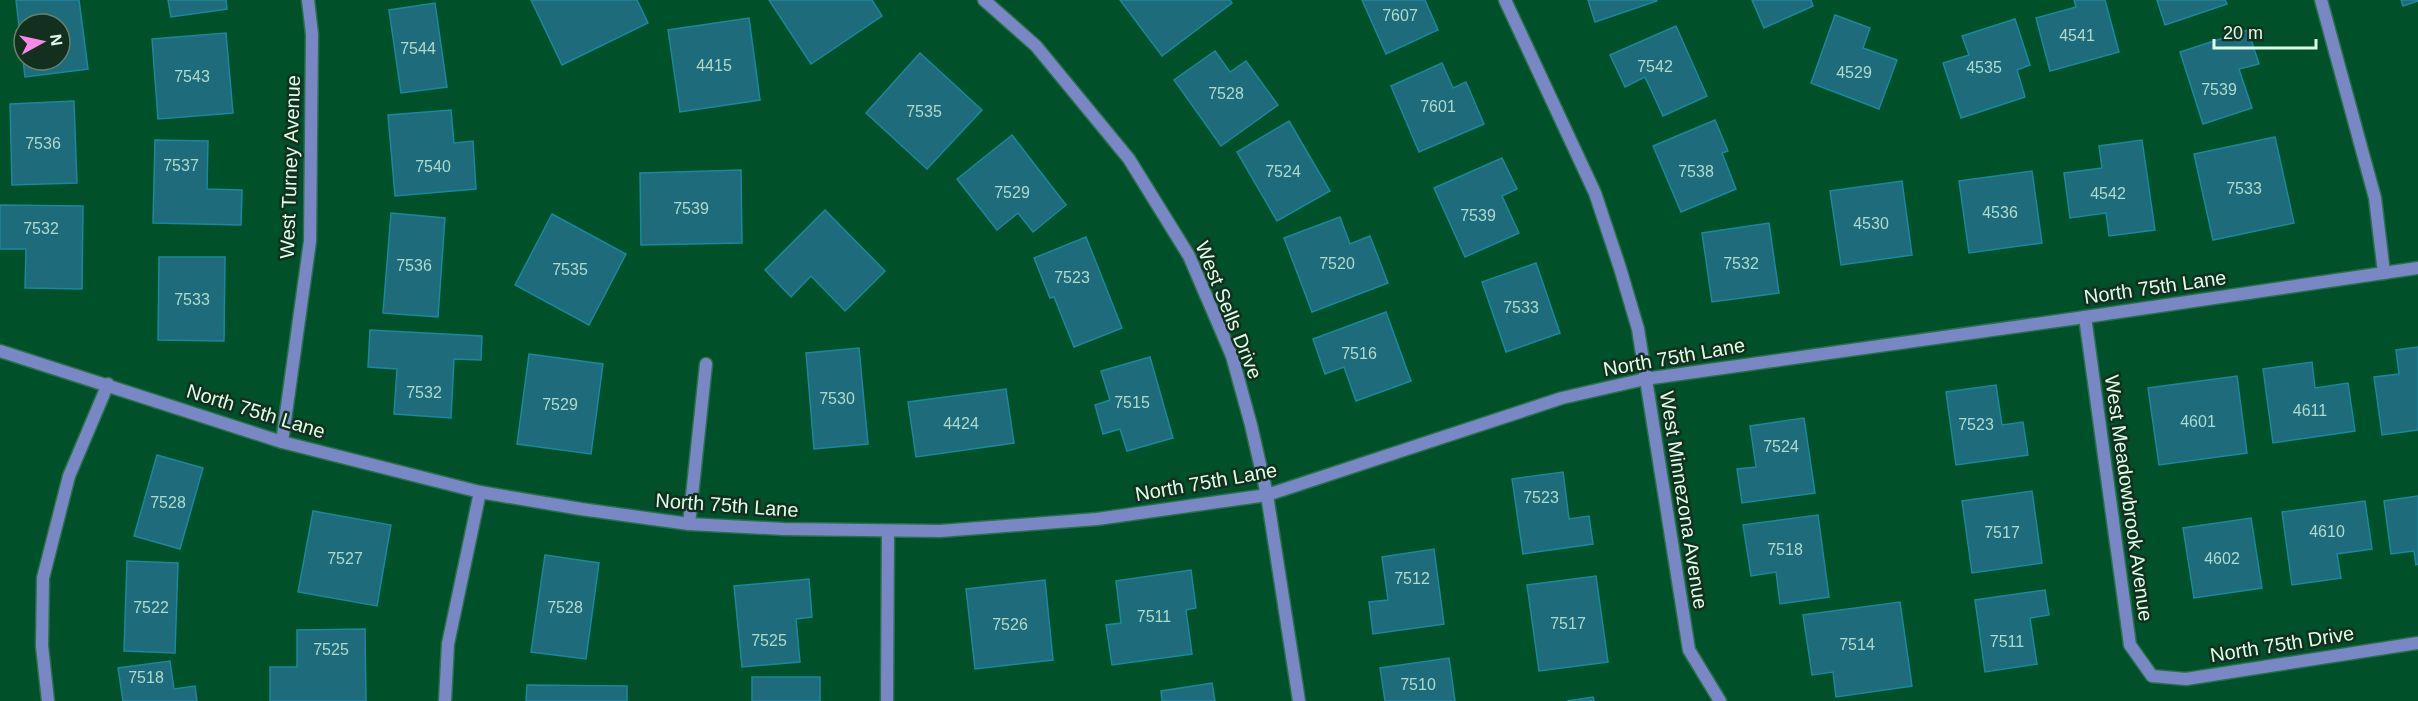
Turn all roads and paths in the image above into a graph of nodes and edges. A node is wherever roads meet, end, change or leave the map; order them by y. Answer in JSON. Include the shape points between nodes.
{"nodes":[{"id":1,"x":308,"y":0,"type":"edge"},
{"id":2,"x":984,"y":0,"type":"edge"},
{"id":3,"x":1505,"y":0,"type":"edge"},
{"id":4,"x":2321,"y":0,"type":"edge"},
{"id":5,"x":2418,"y":268,"type":"edge"},
{"id":6,"x":2384,"y":273,"type":"junction"},
{"id":7,"x":2085,"y":317,"type":"junction"},
{"id":8,"x":0,"y":351,"type":"edge"},
{"id":9,"x":706,"y":364,"type":"dead end"},
{"id":10,"x":1645,"y":379,"type":"junction"},
{"id":11,"x":108,"y":384,"type":"junction"},
{"id":12,"x":282,"y":442,"type":"junction"},
{"id":13,"x":480,"y":492,"type":"junction"},
{"id":14,"x":1267,"y":495,"type":"junction"},
{"id":15,"x":690,"y":524,"type":"junction"},
{"id":16,"x":888,"y":532,"type":"junction"},
{"id":17,"x":2418,"y":644,"type":"edge"},
{"id":18,"x":2152,"y":676,"type":"joint"},
{"id":19,"x":48,"y":701,"type":"edge"},
{"id":20,"x":445,"y":701,"type":"edge"},
{"id":21,"x":887,"y":701,"type":"edge"},
{"id":22,"x":1299,"y":701,"type":"edge"},
{"id":23,"x":1720,"y":701,"type":"edge"}],
"edges":[{"from":1,"to":12,"type":"street","name":"West Turney Avenue","via":[[312,34],[310,242]]},
{"from":2,"to":14,"type":"street","name":"West Sells Drive","via":[[1036,46],[1129,159],[1189,256],[1232,356]]},
{"from":3,"to":10,"type":"street","name":"West Minnezona Avenue","via":[[1595,193],[1638,329]]},
{"from":4,"to":6,"type":"street","via":[[2375,198]]},
{"from":5,"to":6,"type":"street","name":"North 75th Lane"},
{"from":6,"to":7,"type":"street","name":"North 75th Lane"},
{"from":7,"to":10,"type":"street","name":"North 75th Lane"},
{"from":7,"to":18,"type":"street","name":"West Meadowbrook Avenue","via":[[2130,645]]},
{"from":8,"to":11,"type":"street","name":"North 75th Lane"},
{"from":9,"to":15,"type":"street"},
{"from":10,"to":14,"type":"street","name":"North 75th Lane","via":[[1562,398]]},
{"from":10,"to":23,"type":"street","name":"West Minnezona Avenue","via":[[1689,650]]},
{"from":11,"to":12,"type":"street","name":"North 75th Lane"},
{"from":11,"to":19,"type":"street","via":[[69,476],[43,578],[42,646]]},
{"from":12,"to":13,"type":"street","name":"North 75th Lane"},
{"from":13,"to":15,"type":"street","name":"North 75th Lane"},
{"from":13,"to":20,"type":"street","via":[[448,644]]},
{"from":14,"to":16,"type":"street","name":"North 75th Lane","via":[[1097,519]]},
{"from":14,"to":22,"type":"street","name":"West Sells Drive"},
{"from":15,"to":16,"type":"street","name":"North 75th Lane"},
{"from":16,"to":21,"type":"street"},
{"from":17,"to":18,"type":"street","name":"North 75th Drive","via":[[2186,679]]}]}
